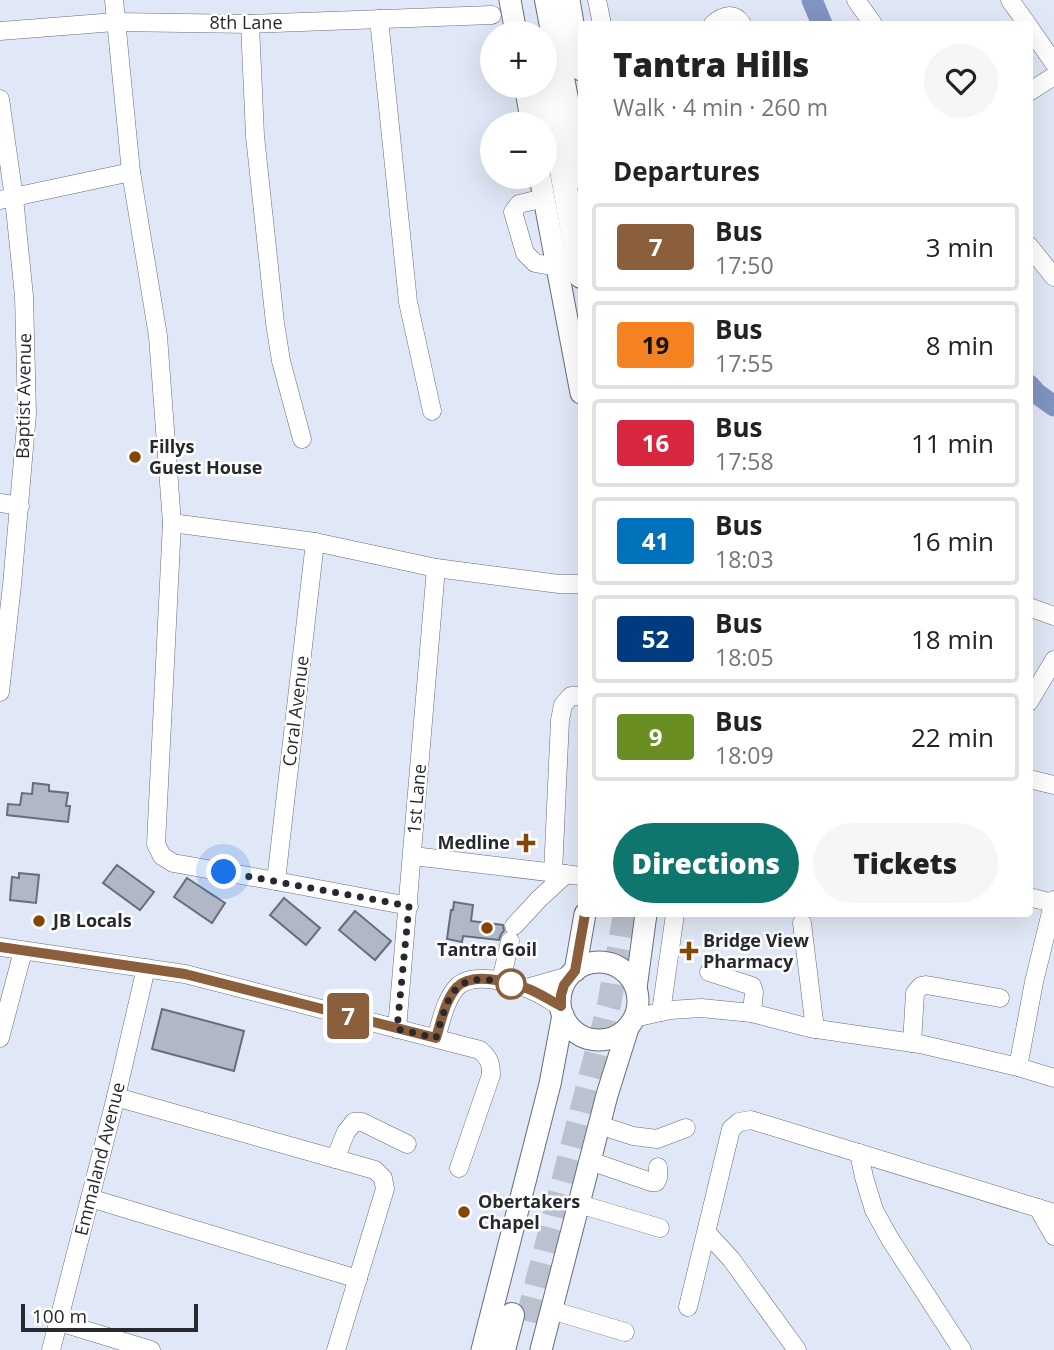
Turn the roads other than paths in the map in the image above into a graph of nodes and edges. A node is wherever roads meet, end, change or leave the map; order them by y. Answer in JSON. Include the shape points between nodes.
{"nodes":[{"id":1,"x":114,"y":0,"type":"edge"},
{"id":2,"x":510,"y":0,"type":"edge"},
{"id":3,"x":530,"y":0,"type":"edge"},
{"id":4,"x":547,"y":0,"type":"edge"},
{"id":5,"x":569,"y":0,"type":"edge"},
{"id":6,"x":597,"y":0,"type":"edge"},
{"id":7,"x":856,"y":0,"type":"edge"},
{"id":8,"x":1010,"y":0,"type":"edge"},
{"id":9,"x":492,"y":15,"type":"dead end"},
{"id":10,"x":379,"y":19,"type":"junction"},
{"id":11,"x":514,"y":21,"type":"edge"},
{"id":12,"x":535,"y":21,"type":"edge"},
{"id":13,"x":601,"y":21,"type":"edge"},
{"id":14,"x":717,"y":21,"type":"edge"},
{"id":15,"x":741,"y":21,"type":"edge"},
{"id":16,"x":871,"y":21,"type":"edge"},
{"id":17,"x":1025,"y":21,"type":"edge"},
{"id":18,"x":115,"y":22,"type":"junction"},
{"id":19,"x":250,"y":24,"type":"junction"},
{"id":20,"x":0,"y":31,"type":"edge"},
{"id":21,"x":1033,"y":33,"type":"edge"},
{"id":22,"x":578,"y":52,"type":"edge"},
{"id":23,"x":1054,"y":62,"type":"edge"},
{"id":24,"x":1054,"y":76,"type":"edge"},
{"id":25,"x":1033,"y":89,"type":"edge"},
{"id":26,"x":549,"y":98,"type":"edge"},
{"id":27,"x":0,"y":99,"type":"edge"},
{"id":28,"x":578,"y":161,"type":"edge"},
{"id":29,"x":131,"y":172,"type":"junction"},
{"id":30,"x":539,"y":189,"type":"edge"},
{"id":31,"x":542,"y":189,"type":"edge"},
{"id":32,"x":7,"y":199,"type":"edge"},
{"id":33,"x":1033,"y":251,"type":"edge"},
{"id":34,"x":578,"y":259,"type":"edge"},
{"id":35,"x":557,"y":267,"type":"junction"},
{"id":36,"x":1054,"y":277,"type":"edge"},
{"id":37,"x":578,"y":377,"type":"edge"},
{"id":38,"x":432,"y":411,"type":"dead end"},
{"id":39,"x":302,"y":439,"type":"dead end"},
{"id":40,"x":0,"y":503,"type":"edge"},
{"id":41,"x":20,"y":506,"type":"junction"},
{"id":42,"x":172,"y":523,"type":"junction"},
{"id":43,"x":315,"y":542,"type":"junction"},
{"id":44,"x":436,"y":568,"type":"junction"},
{"id":45,"x":578,"y":584,"type":"edge"},
{"id":46,"x":1033,"y":608,"type":"edge"},
{"id":47,"x":1054,"y":616,"type":"edge"},
{"id":48,"x":1054,"y":660,"type":"edge"},
{"id":49,"x":0,"y":692,"type":"edge"},
{"id":50,"x":1033,"y":695,"type":"edge"},
{"id":51,"x":578,"y":696,"type":"edge"},
{"id":52,"x":1033,"y":780,"type":"edge"},
{"id":53,"x":1054,"y":785,"type":"edge"},
{"id":54,"x":413,"y":856,"type":"junction"},
{"id":55,"x":567,"y":874,"type":"edge"},
{"id":56,"x":276,"y":881,"type":"junction"},
{"id":57,"x":1033,"y":898,"type":"edge"},
{"id":58,"x":1054,"y":901,"type":"edge"},
{"id":59,"x":409,"y":906,"type":"junction"},
{"id":60,"x":584,"y":917,"type":"edge"},
{"id":61,"x":646,"y":917,"type":"edge"},
{"id":62,"x":675,"y":917,"type":"edge"},
{"id":63,"x":1051,"y":922,"type":"edge"},
{"id":64,"x":802,"y":923,"type":"dead end"},
{"id":65,"x":0,"y":947,"type":"edge"},
{"id":66,"x":23,"y":951,"type":"junction"},
{"id":67,"x":146,"y":968,"type":"junction"},
{"id":68,"x":709,"y":972,"type":"dead end"},
{"id":69,"x":572,"y":973,"type":"junction"},
{"id":70,"x":501,"y":981,"type":"junction"},
{"id":71,"x":527,"y":988,"type":"junction"},
{"id":72,"x":637,"y":990,"type":"junction"},
{"id":73,"x":1000,"y":998,"type":"dead end"},
{"id":74,"x":664,"y":1009,"type":"junction"},
{"id":75,"x":562,"y":1010,"type":"junction"},
{"id":76,"x":752,"y":1013,"type":"junction"},
{"id":77,"x":631,"y":1023,"type":"junction"},
{"id":78,"x":397,"y":1029,"type":"junction"},
{"id":79,"x":815,"y":1029,"type":"junction"},
{"id":80,"x":0,"y":1038,"type":"edge"},
{"id":81,"x":436,"y":1038,"type":"junction"},
{"id":82,"x":912,"y":1043,"type":"junction"},
{"id":83,"x":1018,"y":1067,"type":"junction"},
{"id":84,"x":1054,"y":1078,"type":"edge"},
{"id":85,"x":116,"y":1097,"type":"junction"},
{"id":86,"x":599,"y":1125,"type":"junction"},
{"id":87,"x":686,"y":1128,"type":"dead end"},
{"id":88,"x":407,"y":1143,"type":"dead end"},
{"id":89,"x":859,"y":1153,"type":"junction"},
{"id":90,"x":335,"y":1159,"type":"junction"},
{"id":91,"x":590,"y":1161,"type":"junction"},
{"id":92,"x":658,"y":1167,"type":"dead end"},
{"id":93,"x":459,"y":1168,"type":"dead end"},
{"id":94,"x":90,"y":1198,"type":"junction"},
{"id":95,"x":579,"y":1203,"type":"junction"},
{"id":96,"x":1046,"y":1210,"type":"edge"},
{"id":97,"x":660,"y":1228,"type":"dead end"},
{"id":98,"x":707,"y":1233,"type":"junction"},
{"id":99,"x":1054,"y":1236,"type":"edge"},
{"id":100,"x":358,"y":1279,"type":"junction"},
{"id":101,"x":688,"y":1307,"type":"dead end"},
{"id":102,"x":551,"y":1310,"type":"junction"},
{"id":103,"x":59,"y":1322,"type":"junction"},
{"id":104,"x":625,"y":1332,"type":"dead end"},
{"id":105,"x":51,"y":1350,"type":"edge"},
{"id":106,"x":151,"y":1350,"type":"edge"},
{"id":107,"x":336,"y":1350,"type":"edge"},
{"id":108,"x":482,"y":1350,"type":"edge"},
{"id":109,"x":503,"y":1350,"type":"edge"},
{"id":110,"x":520,"y":1350,"type":"edge"},
{"id":111,"x":541,"y":1350,"type":"edge"},
{"id":112,"x":797,"y":1350,"type":"edge"},
{"id":113,"x":962,"y":1350,"type":"edge"}],
"edges":[{"from":1,"to":18,"type":"street"},
{"from":2,"to":11,"type":"main road"},
{"from":3,"to":12,"type":"highway"},
{"from":4,"to":28,"type":"highway"},
{"from":5,"to":22,"type":"main road"},
{"from":6,"to":13,"type":"street"},
{"from":7,"to":16,"type":"street"},
{"from":8,"to":17,"type":"street"},
{"from":9,"to":10,"type":"street","name":"8th Lane"},
{"from":10,"to":19,"type":"street","name":"8th Lane"},
{"from":10,"to":38,"type":"street","via":[[408,302]]},
{"from":14,"to":15,"type":"street","via":[[733,15]]},
{"from":18,"to":19,"type":"street","name":"8th Lane"},
{"from":18,"to":20,"type":"street","name":"8th Lane"},
{"from":18,"to":29,"type":"street"},
{"from":19,"to":39,"type":"street","via":[[255,136],[275,323]]},
{"from":21,"to":23,"type":"street"},
{"from":24,"to":25,"type":"street"},
{"from":26,"to":34,"type":"highway"},
{"from":27,"to":32,"type":"street","name":"Baptist Avenue"},
{"from":29,"to":32,"type":"street"},
{"from":29,"to":42,"type":"street","via":[[158,337]]},
{"from":30,"to":35,"type":"street","via":[[513,212],[525,253],[535,263]]},
{"from":31,"to":35,"type":"main road"},
{"from":32,"to":41,"type":"street","name":"Baptist Avenue","via":[[24,296],[27,359]]},
{"from":33,"to":36,"type":"street"},
{"from":35,"to":37,"type":"main road"},
{"from":40,"to":41,"type":"street"},
{"from":41,"to":49,"type":"street","name":"Baptist Avenue"},
{"from":42,"to":43,"type":"street"},
{"from":42,"to":56,"type":"street","via":[[156,844],[162,856],[173,863]]},
{"from":43,"to":44,"type":"street"},
{"from":43,"to":56,"type":"street","name":"Coral Avenue"},
{"from":44,"to":45,"type":"street"},
{"from":44,"to":54,"type":"street","name":"1st Lane"},
{"from":46,"to":47,"type":"street"},
{"from":48,"to":50,"type":"street"},
{"from":51,"to":55,"type":"street","via":[[571,696],[563,705],[560,720]]},
{"from":52,"to":53,"type":"street"},
{"from":54,"to":55,"type":"street"},
{"from":54,"to":59,"type":"street","name":"1st Lane"},
{"from":55,"to":70,"type":"street","via":[[539,899],[512,934]]},
{"from":56,"to":59,"type":"street"},
{"from":57,"to":58,"type":"street"},
{"from":58,"to":63,"type":"street"},
{"from":59,"to":78,"type":"street","name":"1st Lane"},
{"from":60,"to":69,"type":"main road"},
{"from":61,"to":72,"type":"main road"},
{"from":62,"to":74,"type":"street"},
{"from":63,"to":83,"type":"street"},
{"from":64,"to":79,"type":"street"},
{"from":65,"to":66,"type":"street"},
{"from":66,"to":67,"type":"street"},
{"from":66,"to":80,"type":"street"},
{"from":67,"to":78,"type":"street","via":[[232,985]]},
{"from":67,"to":85,"type":"street","name":"Emmaland Avenue"},
{"from":68,"to":76,"type":"street","via":[[752,986]]},
{"from":69,"to":71,"type":"street"},
{"from":69,"to":72,"type":"main road","via":[[594,963],[609,963],[623,970]]},
{"from":69,"to":75,"type":"main road","via":[[561,995]]},
{"from":70,"to":71,"type":"street"},
{"from":70,"to":81,"type":"street","via":[[475,978],[460,985],[449,999]]},
{"from":71,"to":75,"type":"street"},
{"from":72,"to":74,"type":"street"},
{"from":72,"to":77,"type":"main road"},
{"from":73,"to":82,"type":"street","via":[[921,986],[915,993]]},
{"from":74,"to":76,"type":"street"},
{"from":74,"to":77,"type":"street"},
{"from":75,"to":77,"type":"main road","via":[[574,1031],[585,1038],[610,1039]]},
{"from":75,"to":108,"type":"main road","via":[[550,1084]]},
{"from":76,"to":79,"type":"street"},
{"from":77,"to":86,"type":"main road"},
{"from":78,"to":81,"type":"street"},
{"from":79,"to":82,"type":"street"},
{"from":81,"to":93,"type":"street","via":[[480,1050],[491,1065]]},
{"from":82,"to":83,"type":"street"},
{"from":83,"to":84,"type":"street"},
{"from":85,"to":90,"type":"street"},
{"from":85,"to":94,"type":"street","name":"Emmaland Avenue"},
{"from":86,"to":87,"type":"street","via":[[657,1139]]},
{"from":86,"to":91,"type":"main road"},
{"from":88,"to":90,"type":"street","via":[[355,1122]]},
{"from":89,"to":96,"type":"street"},
{"from":89,"to":98,"type":"street","via":[[751,1121],[739,1122],[731,1129]]},
{"from":89,"to":113,"type":"street","via":[[874,1210]]},
{"from":90,"to":100,"type":"street","via":[[375,1170],[383,1178],[385,1189]]},
{"from":91,"to":92,"type":"street","via":[[651,1182],[658,1178]]},
{"from":91,"to":95,"type":"main road"},
{"from":94,"to":100,"type":"street"},
{"from":94,"to":103,"type":"street","name":"Emmaland Avenue"},
{"from":95,"to":97,"type":"street"},
{"from":95,"to":102,"type":"main road"},
{"from":96,"to":99,"type":"street"},
{"from":98,"to":101,"type":"street"},
{"from":98,"to":112,"type":"street"},
{"from":100,"to":107,"type":"street"},
{"from":102,"to":104,"type":"street"},
{"from":102,"to":111,"type":"main road"},
{"from":103,"to":105,"type":"street","name":"Emmaland Avenue"},
{"from":103,"to":106,"type":"street"},
{"from":109,"to":110,"type":"highway","via":[[519,1318]]}]}
